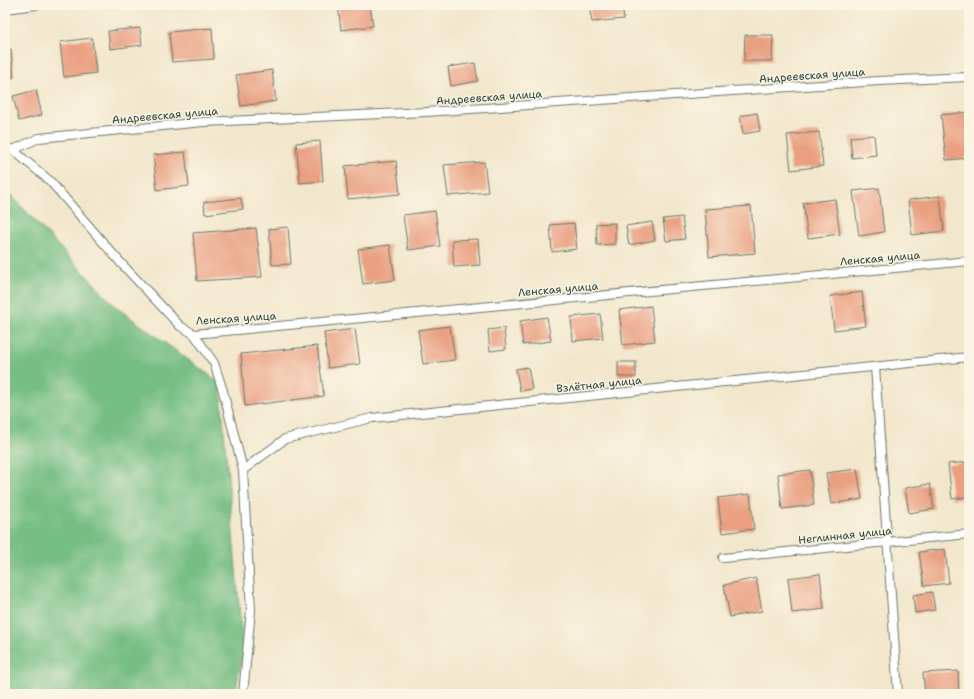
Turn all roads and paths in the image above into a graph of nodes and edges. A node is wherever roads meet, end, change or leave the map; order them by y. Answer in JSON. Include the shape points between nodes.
{"nodes":[{"id":1,"x":36,"y":5,"type":"edge"},
{"id":2,"x":5,"y":9,"type":"edge"},
{"id":3,"x":969,"y":77,"type":"edge"},
{"id":4,"x":5,"y":147,"type":"edge"},
{"id":5,"x":13,"y":150,"type":"junction"},
{"id":6,"x":969,"y":261,"type":"edge"},
{"id":7,"x":194,"y":334,"type":"junction"},
{"id":8,"x":969,"y":357,"type":"edge"},
{"id":9,"x":875,"y":367,"type":"junction"},
{"id":10,"x":243,"y":470,"type":"junction"},
{"id":11,"x":969,"y":534,"type":"edge"},
{"id":12,"x":888,"y":542,"type":"junction"},
{"id":13,"x":723,"y":558,"type":"dead end"},
{"id":14,"x":243,"y":694,"type":"edge"},
{"id":15,"x":898,"y":694,"type":"edge"}],
"edges":[{"from":1,"to":2,"type":"lane"},
{"from":3,"to":5,"type":"lane","name":"Андреевская улица","via":[[426,112],[203,122],[39,138]]},
{"from":4,"to":5,"type":"lane","name":"Ленская улица"},
{"from":5,"to":7,"type":"lane","name":"Ленская улица","via":[[50,181],[180,326]]},
{"from":6,"to":7,"type":"lane","name":"Ленская улица"},
{"from":7,"to":10,"type":"lane","via":[[214,363]]},
{"from":8,"to":9,"type":"lane","name":"Взлётная улица"},
{"from":9,"to":10,"type":"lane","name":"Взлётная улица","via":[[372,418],[285,440]]},
{"from":9,"to":12,"type":"lane"},
{"from":10,"to":14,"type":"lane","via":[[251,610]]},
{"from":11,"to":12,"type":"lane","name":"Неглинная улица"},
{"from":12,"to":13,"type":"lane","name":"Неглинная улица"},
{"from":12,"to":15,"type":"lane"}]}
